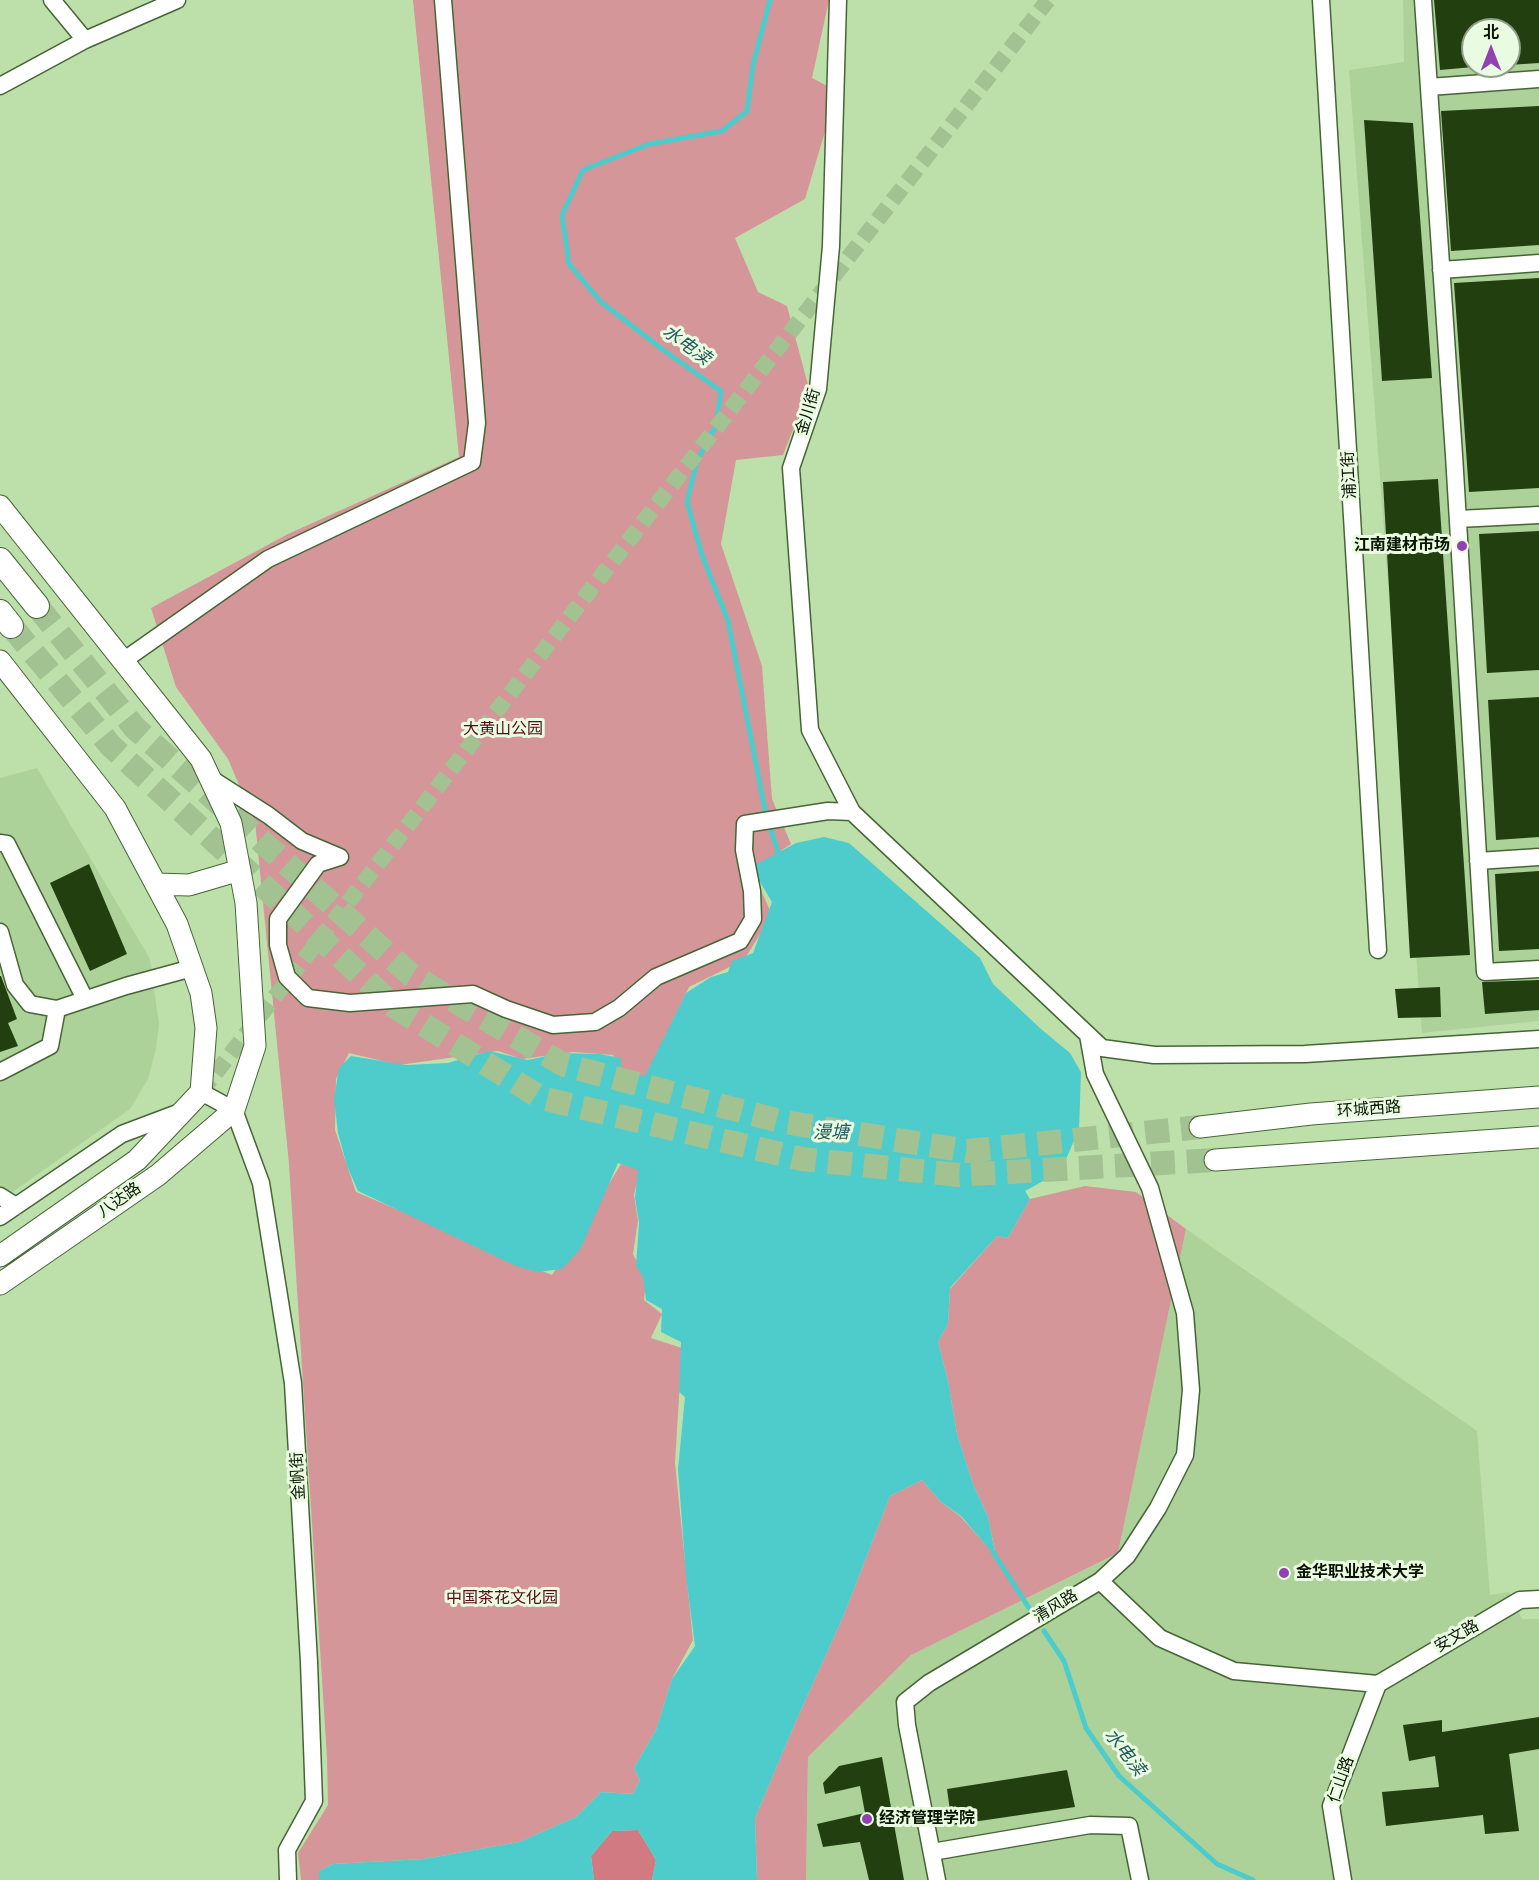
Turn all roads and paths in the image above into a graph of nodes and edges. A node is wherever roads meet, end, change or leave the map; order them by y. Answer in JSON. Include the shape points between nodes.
{"nodes":[{"id":1,"x":52,"y":0,"type":"edge"},
{"id":2,"x":177,"y":0,"type":"edge"},
{"id":3,"x":443,"y":0,"type":"edge"},
{"id":4,"x":838,"y":0,"type":"edge"},
{"id":5,"x":1321,"y":0,"type":"edge"},
{"id":6,"x":1423,"y":0,"type":"edge"},
{"id":7,"x":85,"y":40,"type":"junction"},
{"id":8,"x":1539,"y":79,"type":"edge"},
{"id":9,"x":0,"y":86,"type":"edge"},
{"id":10,"x":1429,"y":87,"type":"junction"},
{"id":11,"x":1539,"y":263,"type":"edge"},
{"id":12,"x":1441,"y":270,"type":"junction"},
{"id":13,"x":0,"y":506,"type":"edge"},
{"id":14,"x":1539,"y":514,"type":"edge"},
{"id":15,"x":1458,"y":519,"type":"junction"},
{"id":16,"x":0,"y":560,"type":"edge"},
{"id":17,"x":37,"y":606,"type":"tunnel mouth"},
{"id":18,"x":0,"y":660,"type":"edge"},
{"id":19,"x":123,"y":661,"type":"junction"},
{"id":20,"x":210,"y":778,"type":"junction"},
{"id":21,"x":852,"y":812,"type":"junction"},
{"id":22,"x":0,"y":843,"type":"edge"},
{"id":23,"x":1539,"y":857,"type":"edge"},
{"id":24,"x":1478,"y":861,"type":"junction"},
{"id":25,"x":240,"y":870,"type":"junction"},
{"id":26,"x":156,"y":884,"type":"junction"},
{"id":27,"x":0,"y":932,"type":"edge"},
{"id":28,"x":1378,"y":950,"type":"dead end"},
{"id":29,"x":192,"y":968,"type":"junction"},
{"id":30,"x":1539,"y":969,"type":"edge"},
{"id":31,"x":85,"y":999,"type":"junction"},
{"id":32,"x":57,"y":1009,"type":"junction"},
{"id":33,"x":1088,"y":1035,"type":"junction"},
{"id":34,"x":1539,"y":1039,"type":"edge"},
{"id":35,"x":0,"y":1072,"type":"edge"},
{"id":36,"x":201,"y":1092,"type":"junction"},
{"id":37,"x":1539,"y":1097,"type":"edge"},
{"id":38,"x":234,"y":1110,"type":"junction"},
{"id":39,"x":183,"y":1111,"type":"junction"},
{"id":40,"x":1200,"y":1127,"type":"tunnel mouth"},
{"id":41,"x":1539,"y":1137,"type":"edge"},
{"id":42,"x":1215,"y":1160,"type":"tunnel mouth"},
{"id":43,"x":0,"y":1196,"type":"edge"},
{"id":44,"x":16,"y":1206,"type":"junction"},
{"id":45,"x":0,"y":1217,"type":"edge"},
{"id":46,"x":0,"y":1256,"type":"edge"},
{"id":47,"x":0,"y":1284,"type":"edge"},
{"id":48,"x":1100,"y":1581,"type":"junction"},
{"id":49,"x":1539,"y":1599,"type":"edge"},
{"id":50,"x":1378,"y":1684,"type":"junction"},
{"id":51,"x":932,"y":1852,"type":"junction"},
{"id":52,"x":288,"y":1880,"type":"edge"},
{"id":53,"x":937,"y":1880,"type":"edge"},
{"id":54,"x":1140,"y":1880,"type":"edge"},
{"id":55,"x":1343,"y":1880,"type":"edge"}],
"edges":[{"from":1,"to":7,"type":"street"},
{"from":2,"to":7,"type":"street"},
{"from":3,"to":19,"type":"street","via":[[477,423],[472,462],[268,559]]},
{"from":4,"to":21,"type":"street","name":"金川街","via":[[831,246],[818,389],[791,468],[810,730]]},
{"from":5,"to":28,"type":"street","name":"浦江街"},
{"from":6,"to":10,"type":"street"},
{"from":7,"to":9,"type":"street"},
{"from":8,"to":10,"type":"street"},
{"from":10,"to":12,"type":"street"},
{"from":11,"to":12,"type":"street"},
{"from":12,"to":15,"type":"street"},
{"from":13,"to":19,"type":"main road"},
{"from":14,"to":15,"type":"street"},
{"from":15,"to":24,"type":"street"},
{"from":16,"to":17,"type":"highway"},
{"from":18,"to":26,"type":"main road","via":[[115,808]]},
{"from":19,"to":20,"type":"main road","via":[[201,759]]},
{"from":20,"to":21,"type":"street","via":[[302,841],[340,858],[318,864],[278,919],[278,945],[287,977],[308,998],[350,1003],[473,994],[553,1025],[595,1022],[656,977],[740,941],[753,919],[744,850],[746,824],[828,810]]},
{"from":20,"to":25,"type":"main road","via":[[231,823]]},
{"from":21,"to":33,"type":"street","name":"金川街"},
{"from":22,"to":31,"type":"street","via":[[7,844]]},
{"from":23,"to":24,"type":"street"},
{"from":24,"to":30,"type":"street","via":[[1485,972]]},
{"from":25,"to":26,"type":"main road","via":[[189,885]]},
{"from":25,"to":38,"type":"main road","via":[[246,903],[255,1046]]},
{"from":26,"to":29,"type":"main road","via":[[177,924]]},
{"from":27,"to":32,"type":"street","via":[[15,985],[30,1004]]},
{"from":29,"to":31,"type":"street"},
{"from":29,"to":36,"type":"main road","via":[[201,993],[206,1028]]},
{"from":31,"to":32,"type":"street"},
{"from":32,"to":35,"type":"street","via":[[50,1046]]},
{"from":33,"to":34,"type":"street","name":"金川街","via":[[1102,1048],[1154,1055],[1305,1054]]},
{"from":33,"to":48,"type":"street","via":[[1095,1074],[1150,1188],[1185,1313],[1191,1390],[1185,1455],[1127,1556]]},
{"from":36,"to":38,"type":"street"},
{"from":36,"to":39,"type":"main road"},
{"from":37,"to":40,"type":"main road","name":"环城西路","via":[[1311,1114]]},
{"from":38,"to":47,"type":"main road","name":"八达路","via":[[158,1175]]},
{"from":38,"to":52,"type":"street","name":"金帆街","via":[[261,1183],[293,1383],[314,1801],[287,1850]]},
{"from":39,"to":44,"type":"street","via":[[122,1134]]},
{"from":39,"to":46,"type":"main road","via":[[137,1160]]},
{"from":41,"to":42,"type":"main road"},
{"from":43,"to":44,"type":"street"},
{"from":44,"to":45,"type":"street"},
{"from":48,"to":50,"type":"street","via":[[1160,1638],[1234,1671]]},
{"from":48,"to":51,"type":"street","name":"清风路","via":[[929,1683],[905,1702]]},
{"from":49,"to":50,"type":"street","name":"安文路","via":[[1520,1600]]},
{"from":50,"to":55,"type":"street","name":"仁山路","via":[[1331,1806]]},
{"from":51,"to":53,"type":"street","name":"清风路"},
{"from":51,"to":54,"type":"street","via":[[1090,1825],[1129,1826]]}]}
